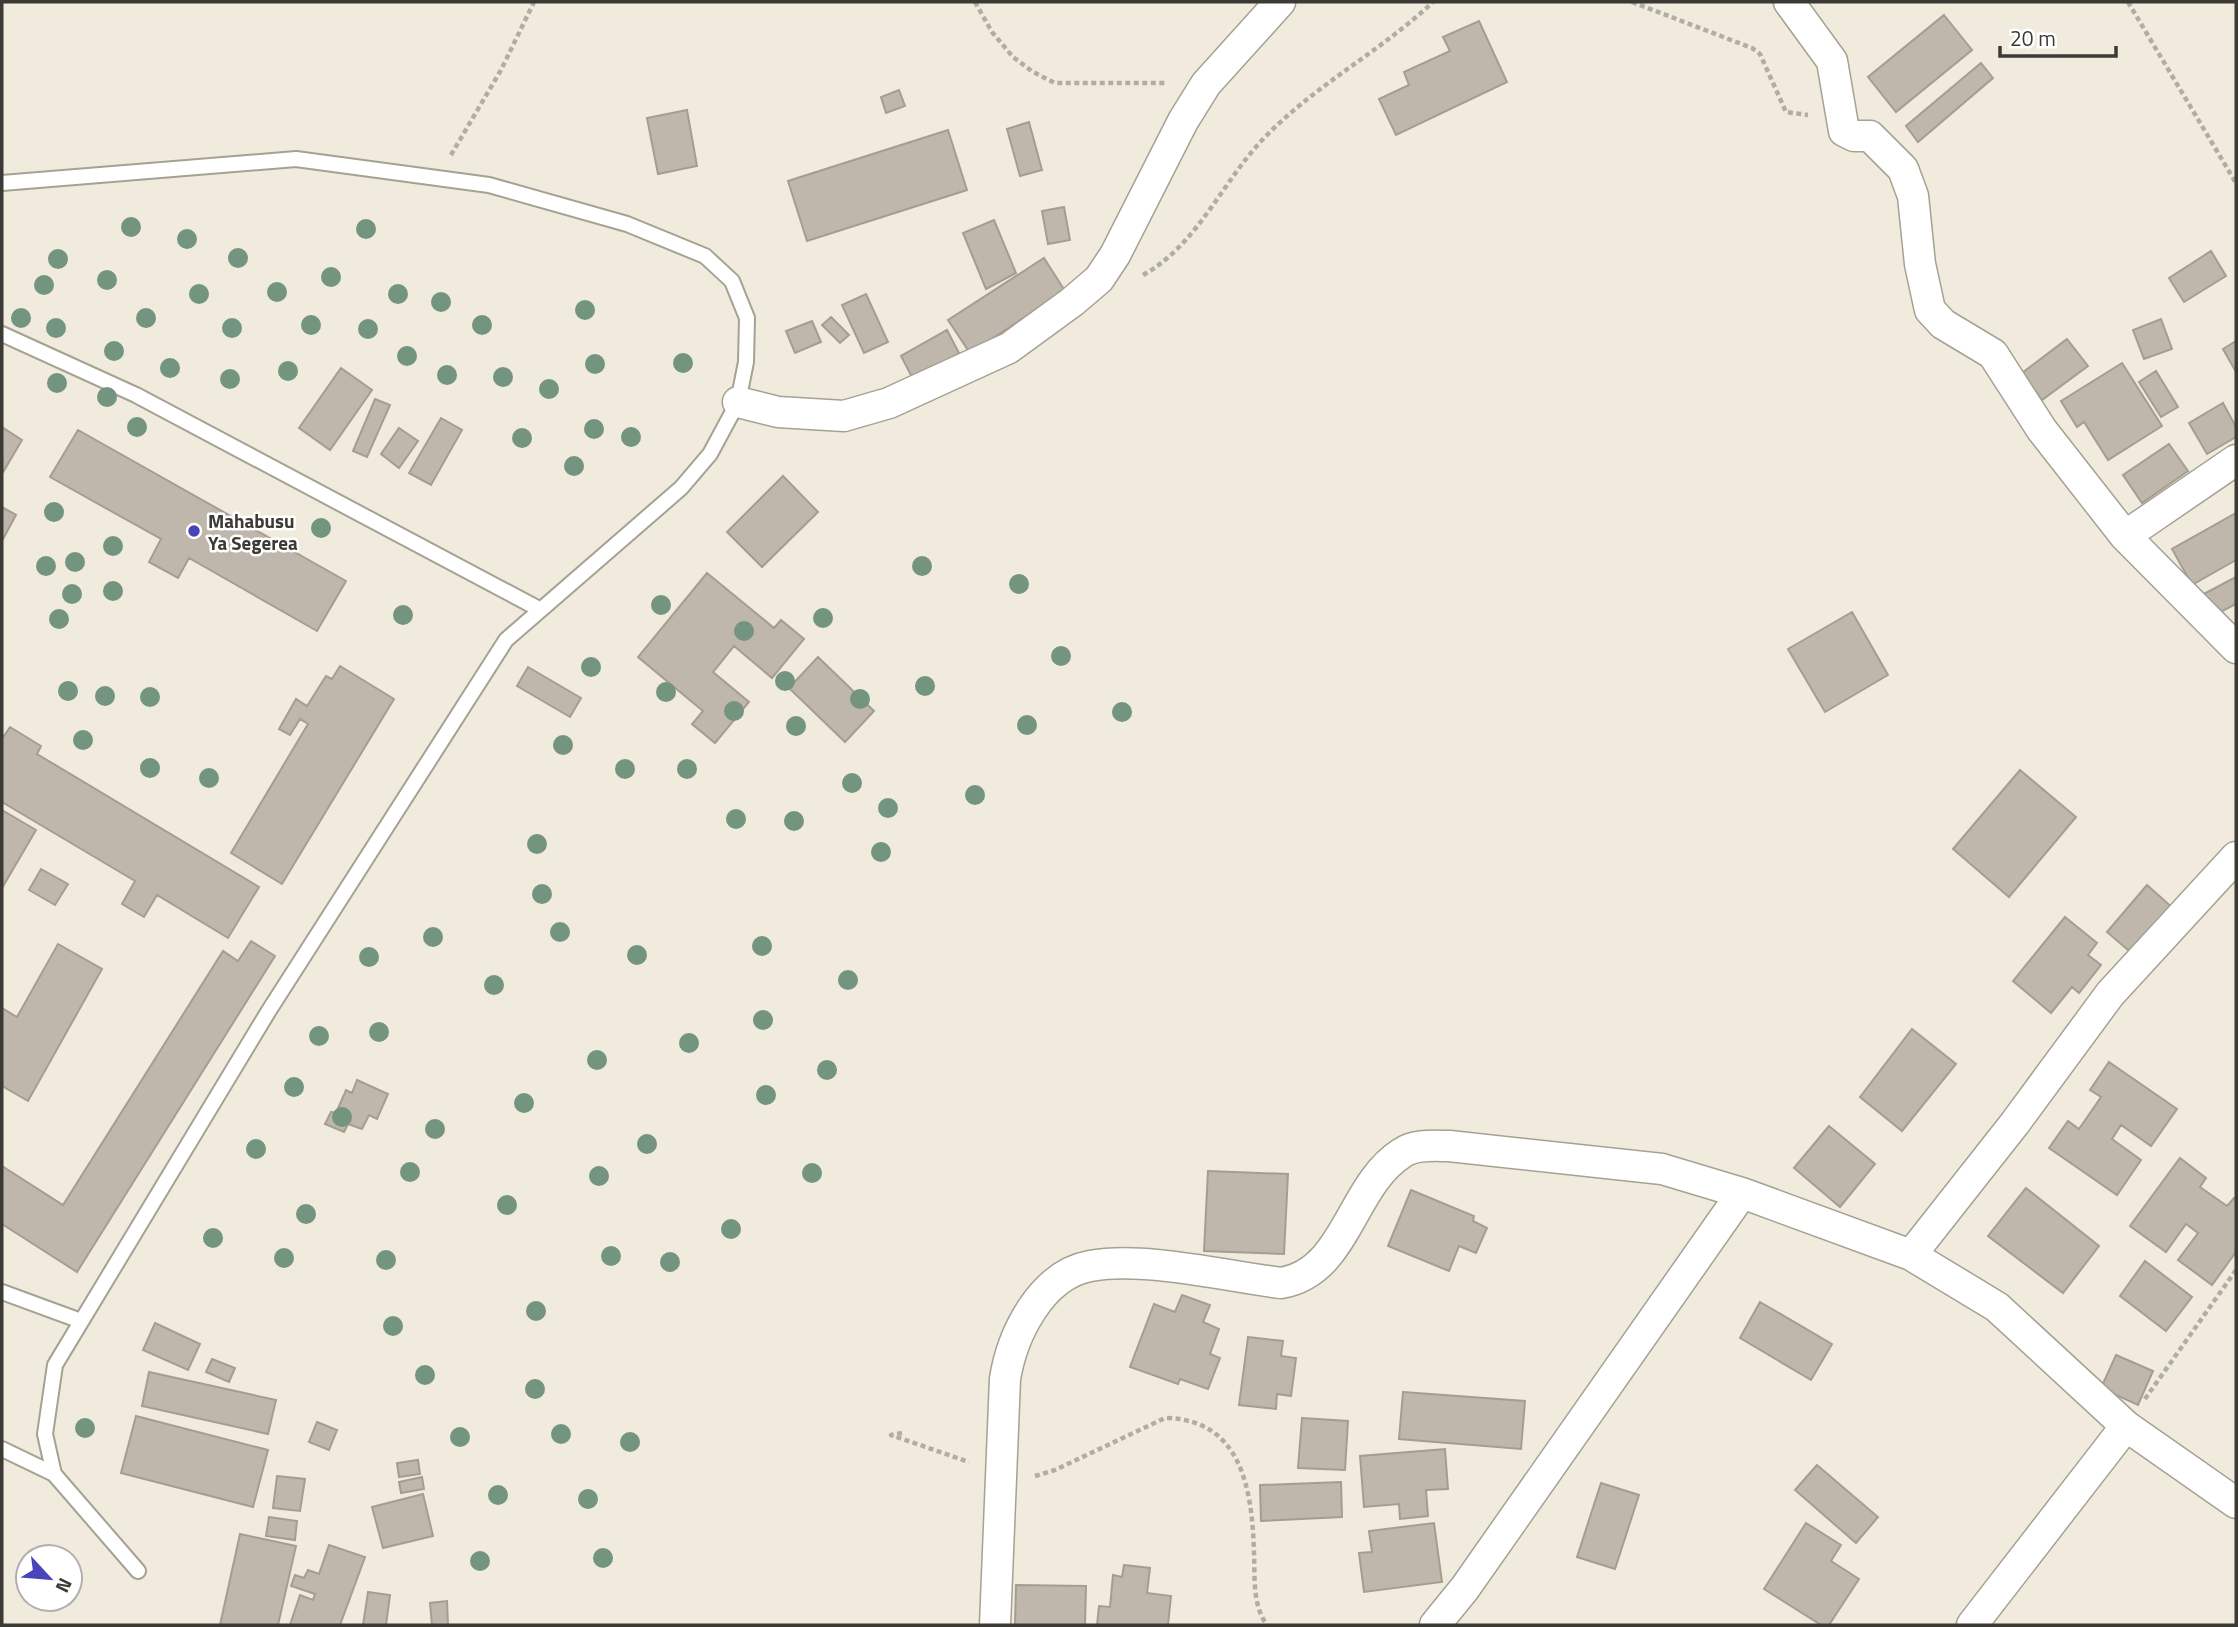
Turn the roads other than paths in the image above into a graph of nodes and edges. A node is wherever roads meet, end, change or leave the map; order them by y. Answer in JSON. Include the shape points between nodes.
{"nodes":[{"id":1,"x":1280,"y":2,"type":"edge"},
{"id":2,"x":1789,"y":2,"type":"edge"},
{"id":3,"x":2,"y":183,"type":"edge"},
{"id":4,"x":2,"y":334,"type":"edge"},
{"id":5,"x":738,"y":402,"type":"junction"},
{"id":6,"x":2236,"y":460,"type":"edge"},
{"id":7,"x":2125,"y":536,"type":"junction"},
{"id":8,"x":539,"y":609,"type":"junction"},
{"id":9,"x":2236,"y":648,"type":"edge"},
{"id":10,"x":2236,"y":857,"type":"edge"},
{"id":11,"x":1742,"y":1193,"type":"junction"},
{"id":12,"x":1911,"y":1255,"type":"junction"},
{"id":13,"x":2,"y":1292,"type":"edge"},
{"id":14,"x":81,"y":1321,"type":"junction"},
{"id":15,"x":2126,"y":1426,"type":"junction"},
{"id":16,"x":2,"y":1449,"type":"edge"},
{"id":17,"x":54,"y":1474,"type":"junction"},
{"id":18,"x":2236,"y":1503,"type":"edge"},
{"id":19,"x":138,"y":1571,"type":"dead end"},
{"id":20,"x":995,"y":1625,"type":"edge"},
{"id":21,"x":1435,"y":1625,"type":"edge"},
{"id":22,"x":1972,"y":1625,"type":"edge"}],
"edges":[{"from":1,"to":5,"type":"street","via":[[1206,84],[1099,279],[1009,348],[889,403],[844,416],[778,412]]},
{"from":2,"to":7,"type":"street","via":[[1832,61],[1844,131],[1870,136],[1903,169],[1913,196],[1930,310],[1943,324],[1993,354],[2042,430]]},
{"from":3,"to":5,"type":"lane","via":[[296,159],[489,185],[627,223],[705,256],[732,281],[747,318],[746,362]]},
{"from":4,"to":8,"type":"lane","via":[[136,395]]},
{"from":5,"to":8,"type":"lane","via":[[710,454],[681,488]]},
{"from":6,"to":7,"type":"street"},
{"from":7,"to":9,"type":"street"},
{"from":8,"to":14,"type":"lane","via":[[506,640],[461,706]]},
{"from":10,"to":12,"type":"street","via":[[2110,994]]},
{"from":11,"to":12,"type":"street"},
{"from":11,"to":20,"type":"street","via":[[1662,1168],[1449,1146],[1419,1147],[1391,1163],[1361,1200],[1320,1266],[1297,1280],[1281,1283],[1124,1262],[1087,1266],[1057,1282],[1039,1300],[1008,1358]]},
{"from":11,"to":21,"type":"street"},
{"from":12,"to":15,"type":"street","via":[[1997,1307]]},
{"from":13,"to":14,"type":"lane"},
{"from":14,"to":17,"type":"lane","via":[[55,1365],[47,1408],[45,1434]]},
{"from":15,"to":18,"type":"street"},
{"from":15,"to":22,"type":"street"},
{"from":16,"to":17,"type":"lane"},
{"from":17,"to":19,"type":"lane"}]}
